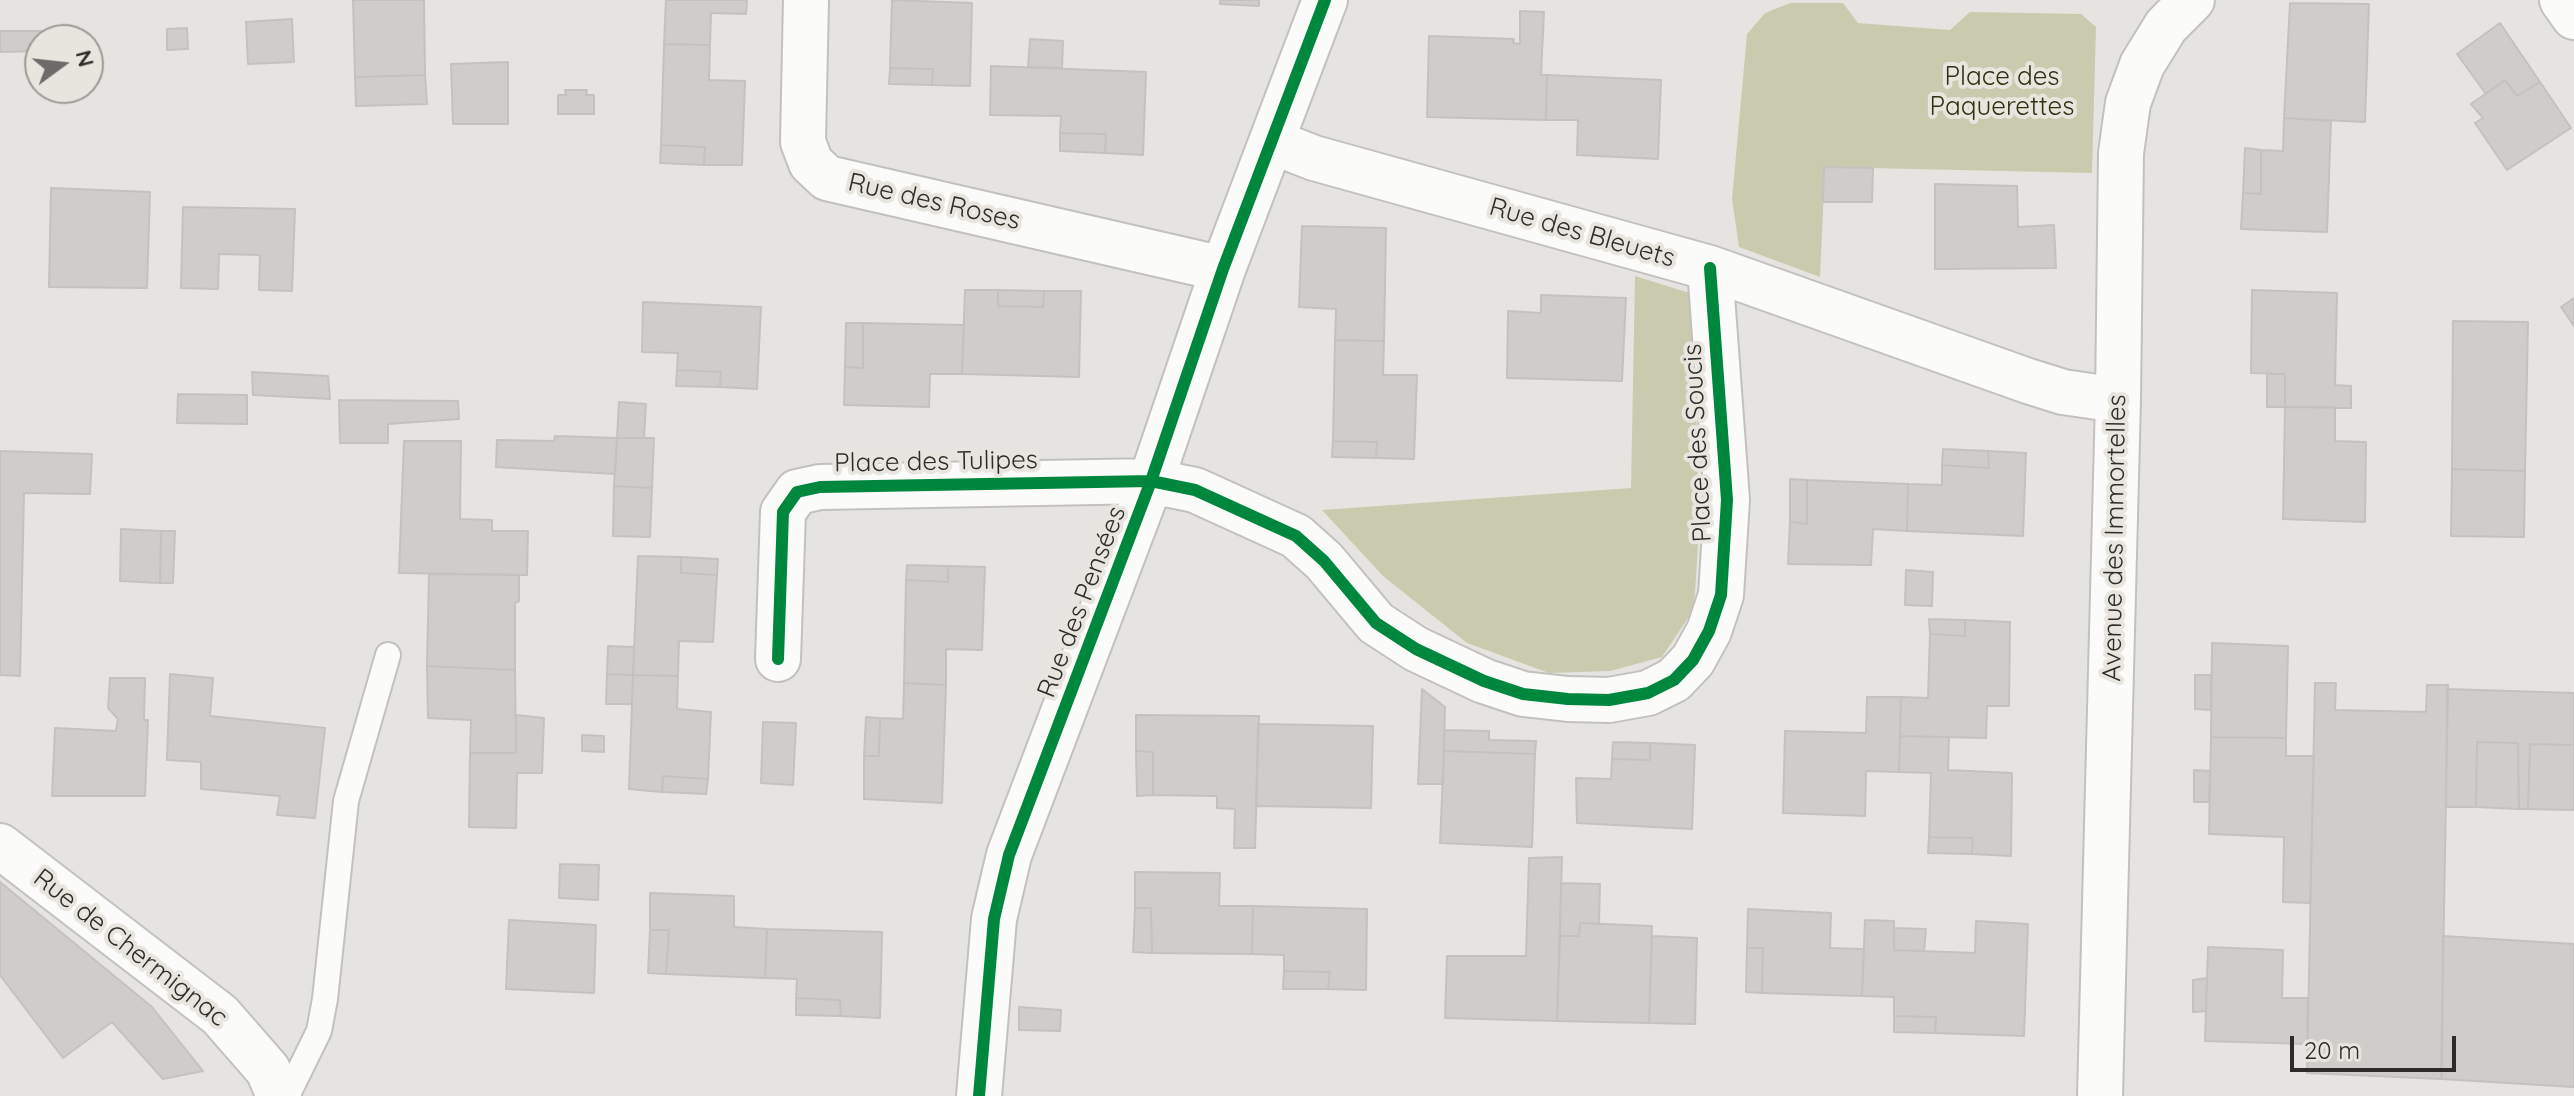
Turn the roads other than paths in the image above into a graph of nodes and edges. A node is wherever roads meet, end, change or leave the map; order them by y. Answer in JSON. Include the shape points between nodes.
{"nodes":[{"id":1,"x":806,"y":0,"type":"edge"},
{"id":2,"x":1325,"y":0,"type":"edge"},
{"id":3,"x":2192,"y":0,"type":"edge"},
{"id":4,"x":2562,"y":0,"type":"edge"},
{"id":5,"x":2574,"y":17,"type":"edge"},
{"id":6,"x":1273,"y":142,"type":"junction"},
{"id":7,"x":1710,"y":268,"type":"junction"},
{"id":8,"x":1223,"y":269,"type":"junction"},
{"id":9,"x":2118,"y":400,"type":"junction"},
{"id":10,"x":1151,"y":481,"type":"junction"},
{"id":11,"x":388,"y":655,"type":"dead end"},
{"id":12,"x":778,"y":659,"type":"dead end"},
{"id":13,"x":0,"y":846,"type":"edge"},
{"id":14,"x":279,"y":1096,"type":"edge"},
{"id":15,"x":287,"y":1096,"type":"edge"},
{"id":16,"x":979,"y":1096,"type":"edge"},
{"id":17,"x":2100,"y":1096,"type":"edge"}],
"edges":[{"from":1,"to":8,"type":"street","name":"Rue des Roses","via":[[803,142],[811,163],[827,178]]},
{"from":2,"to":6,"type":"street","name":"Rue des Pensées"},
{"from":3,"to":9,"type":"street","name":"Avenue des Immortelles","via":[[2166,26],[2142,65],[2128,103],[2121,153]]},
{"from":4,"to":5,"type":"street"},
{"from":6,"to":7,"type":"street","name":"Rue des Bleuets","via":[[1314,158]]},
{"from":6,"to":8,"type":"street","name":"Rue des Pensées"},
{"from":7,"to":9,"type":"street","name":"Rue des Bleuets","via":[[2028,381]]},
{"from":7,"to":10,"type":"street","name":"Place des Soucis","via":[[1727,500],[1721,595],[1693,660],[1674,680],[1648,693],[1609,700],[1568,699],[1523,694],[1484,681],[1376,623],[1296,536],[1195,490]]},
{"from":8,"to":10,"type":"street","name":"Rue des Pensées"},
{"from":9,"to":17,"type":"street","name":"Avenue des Immortelles"},
{"from":10,"to":12,"type":"street","name":"Place des Tulipes","via":[[820,487],[797,492],[783,512]]},
{"from":10,"to":16,"type":"street","name":"Rue des Pensées","via":[[1009,855],[994,919]]},
{"from":11,"to":15,"type":"lane","via":[[346,801],[319,1031]]},
{"from":13,"to":14,"type":"street","name":"Rue de Chermignac","via":[[220,1015],[268,1070]]}]}
